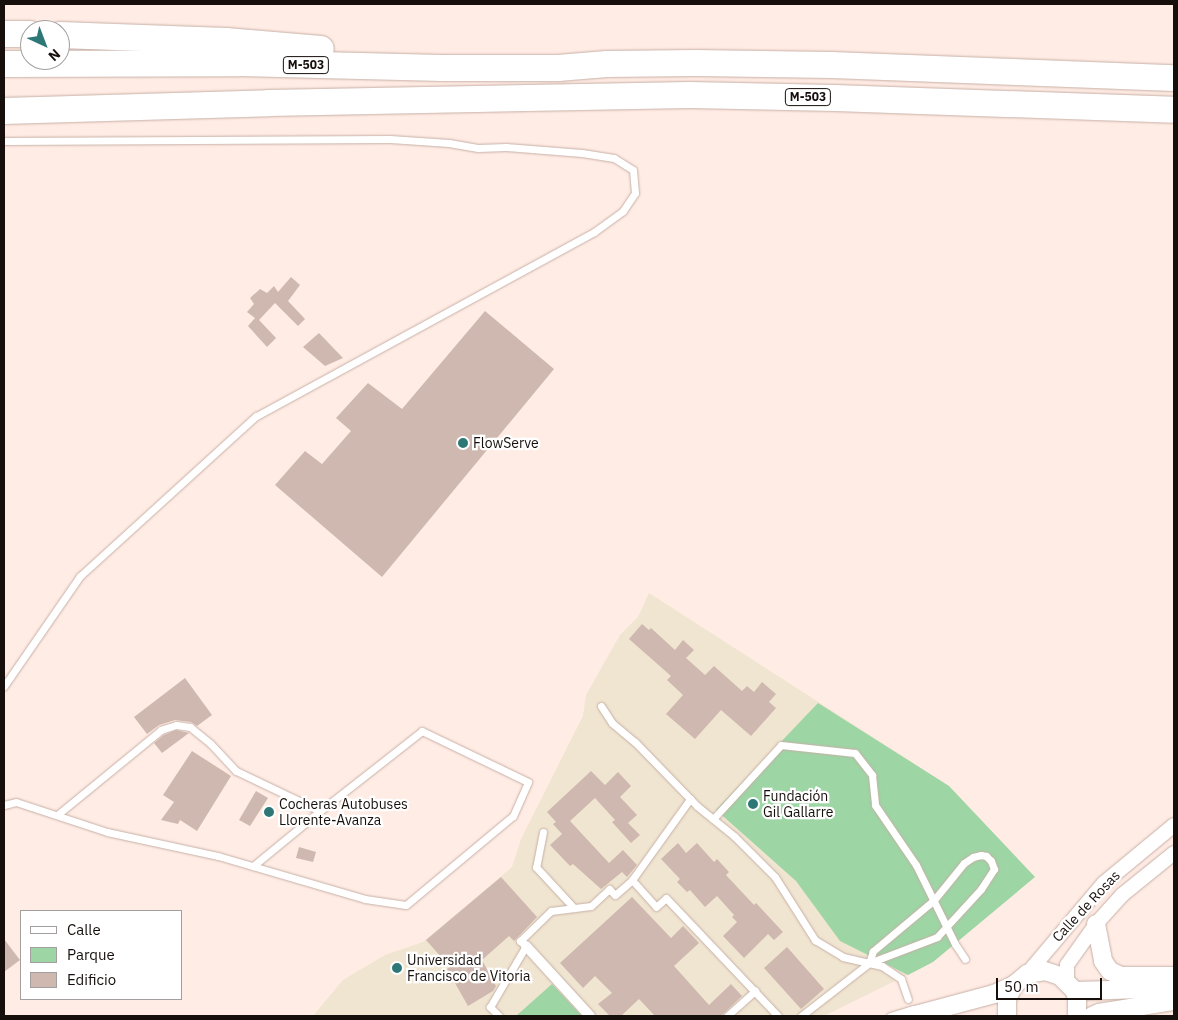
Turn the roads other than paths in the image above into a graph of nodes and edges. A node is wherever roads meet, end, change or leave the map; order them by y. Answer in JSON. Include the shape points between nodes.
{"nodes":[{"id":1,"x":4,"y":34,"type":"edge"},
{"id":2,"x":20,"y":34,"type":"edge"},
{"id":3,"x":70,"y":35,"type":"edge"},
{"id":4,"x":4,"y":64,"type":"edge"},
{"id":5,"x":607,"y":64,"type":"junction"},
{"id":6,"x":1174,"y":78,"type":"edge"},
{"id":7,"x":1174,"y":110,"type":"edge"},
{"id":8,"x":4,"y":111,"type":"edge"},
{"id":9,"x":4,"y":141,"type":"edge"},
{"id":10,"x":4,"y":686,"type":"edge"},
{"id":11,"x":601,"y":706,"type":"dead end"},
{"id":12,"x":690,"y":799,"type":"junction"},
{"id":13,"x":4,"y":805,"type":"edge"},
{"id":14,"x":320,"y":811,"type":"junction"},
{"id":15,"x":57,"y":815,"type":"junction"},
{"id":16,"x":713,"y":819,"type":"junction"},
{"id":17,"x":1174,"y":825,"type":"edge"},
{"id":18,"x":543,"y":832,"type":"dead end"},
{"id":19,"x":1174,"y":853,"type":"edge"},
{"id":20,"x":253,"y":866,"type":"junction"},
{"id":21,"x":632,"y":880,"type":"junction"},
{"id":22,"x":934,"y":900,"type":"junction"},
{"id":23,"x":574,"y":908,"type":"junction"},
{"id":24,"x":1096,"y":924,"type":"junction"},
{"id":25,"x":947,"y":927,"type":"junction"},
{"id":26,"x":526,"y":946,"type":"junction"},
{"id":27,"x":965,"y":959,"type":"dead end"},
{"id":28,"x":869,"y":963,"type":"junction"},
{"id":29,"x":1174,"y":976,"type":"edge"},
{"id":30,"x":1020,"y":979,"type":"junction"},
{"id":31,"x":1071,"y":986,"type":"junction"},
{"id":32,"x":754,"y":991,"type":"junction"},
{"id":33,"x":1174,"y":992,"type":"edge"},
{"id":34,"x":908,"y":999,"type":"dead end"},
{"id":35,"x":1174,"y":1002,"type":"edge"},
{"id":36,"x":935,"y":1009,"type":"junction"},
{"id":37,"x":499,"y":1016,"type":"edge"},
{"id":38,"x":590,"y":1016,"type":"edge"},
{"id":39,"x":727,"y":1016,"type":"edge"},
{"id":40,"x":778,"y":1016,"type":"edge"},
{"id":41,"x":800,"y":1016,"type":"edge"},
{"id":42,"x":890,"y":1016,"type":"edge"},
{"id":43,"x":912,"y":1016,"type":"edge"},
{"id":44,"x":1007,"y":1016,"type":"edge"},
{"id":45,"x":1077,"y":1016,"type":"edge"},
{"id":46,"x":1092,"y":1016,"type":"edge"}],
"edges":[{"from":1,"to":2,"type":"highway"},
{"from":3,"to":5,"type":"highway","via":[[226,41],[382,53],[563,54]]},
{"from":4,"to":5,"type":"highway","number":"M-503","via":[[238,63],[558,68]]},
{"from":5,"to":6,"type":"highway","number":"M-503","via":[[832,65]]},
{"from":7,"to":8,"type":"highway","number":"M-503","via":[[690,95]]},
{"from":9,"to":10,"type":"lane","via":[[390,139],[478,148],[535,149],[614,158],[633,170],[636,193],[623,211],[594,232],[256,416],[80,576]]},
{"from":11,"to":12,"type":"lane","via":[[612,723]]},
{"from":12,"to":16,"type":"lane"},
{"from":12,"to":21,"type":"lane"},
{"from":13,"to":15,"type":"lane","via":[[16,802]]},
{"from":14,"to":15,"type":"lane","via":[[236,771],[190,727],[176,725],[161,730]]},
{"from":14,"to":20,"type":"lane"},
{"from":14,"to":20,"type":"lane","via":[[422,731],[528,782],[513,816],[406,905],[365,899]]},
{"from":15,"to":20,"type":"lane","via":[[107,832]]},
{"from":16,"to":22,"type":"lane","via":[[781,745],[855,753],[872,775],[875,806],[916,865]]},
{"from":16,"to":28,"type":"lane","via":[[775,877],[815,940],[843,957]]},
{"from":17,"to":30,"type":"street","name":"Calle de Rosas","via":[[1104,883]]},
{"from":18,"to":23,"type":"lane","via":[[536,867]]},
{"from":19,"to":24,"type":"street","name":"Calle de Rosas","via":[[1122,895]]},
{"from":21,"to":23,"type":"lane","via":[[615,896],[609,889],[591,906]]},
{"from":21,"to":32,"type":"lane","via":[[656,907],[666,898]]},
{"from":22,"to":25,"type":"lane"},
{"from":22,"to":25,"type":"lane","via":[[964,863],[974,857],[986,856],[991,861],[994,869],[981,889]]},
{"from":22,"to":28,"type":"lane","via":[[873,951]]},
{"from":23,"to":26,"type":"lane","via":[[551,911],[520,941]]},
{"from":24,"to":29,"type":"street","via":[[1103,961],[1110,971],[1121,976]]},
{"from":24,"to":31,"type":"street","name":"Calle de Rosas","via":[[1067,965]]},
{"from":25,"to":27,"type":"lane"},
{"from":25,"to":28,"type":"lane","via":[[937,937]]},
{"from":26,"to":37,"type":"lane","via":[[490,1007]]},
{"from":26,"to":38,"type":"street"},
{"from":28,"to":34,"type":"lane","via":[[882,966],[901,979]]},
{"from":28,"to":41,"type":"lane"},
{"from":30,"to":31,"type":"street","via":[[1053,973]]},
{"from":30,"to":36,"type":"street","via":[[986,997]]},
{"from":30,"to":44,"type":"street","via":[[1007,999]]},
{"from":31,"to":33,"type":"street"},
{"from":31,"to":45,"type":"street","via":[[1078,1000]]},
{"from":32,"to":39,"type":"lane"},
{"from":32,"to":40,"type":"lane"},
{"from":35,"to":46,"type":"street"},
{"from":36,"to":42,"type":"lane","via":[[913,1009]]},
{"from":36,"to":43,"type":"street"}]}
